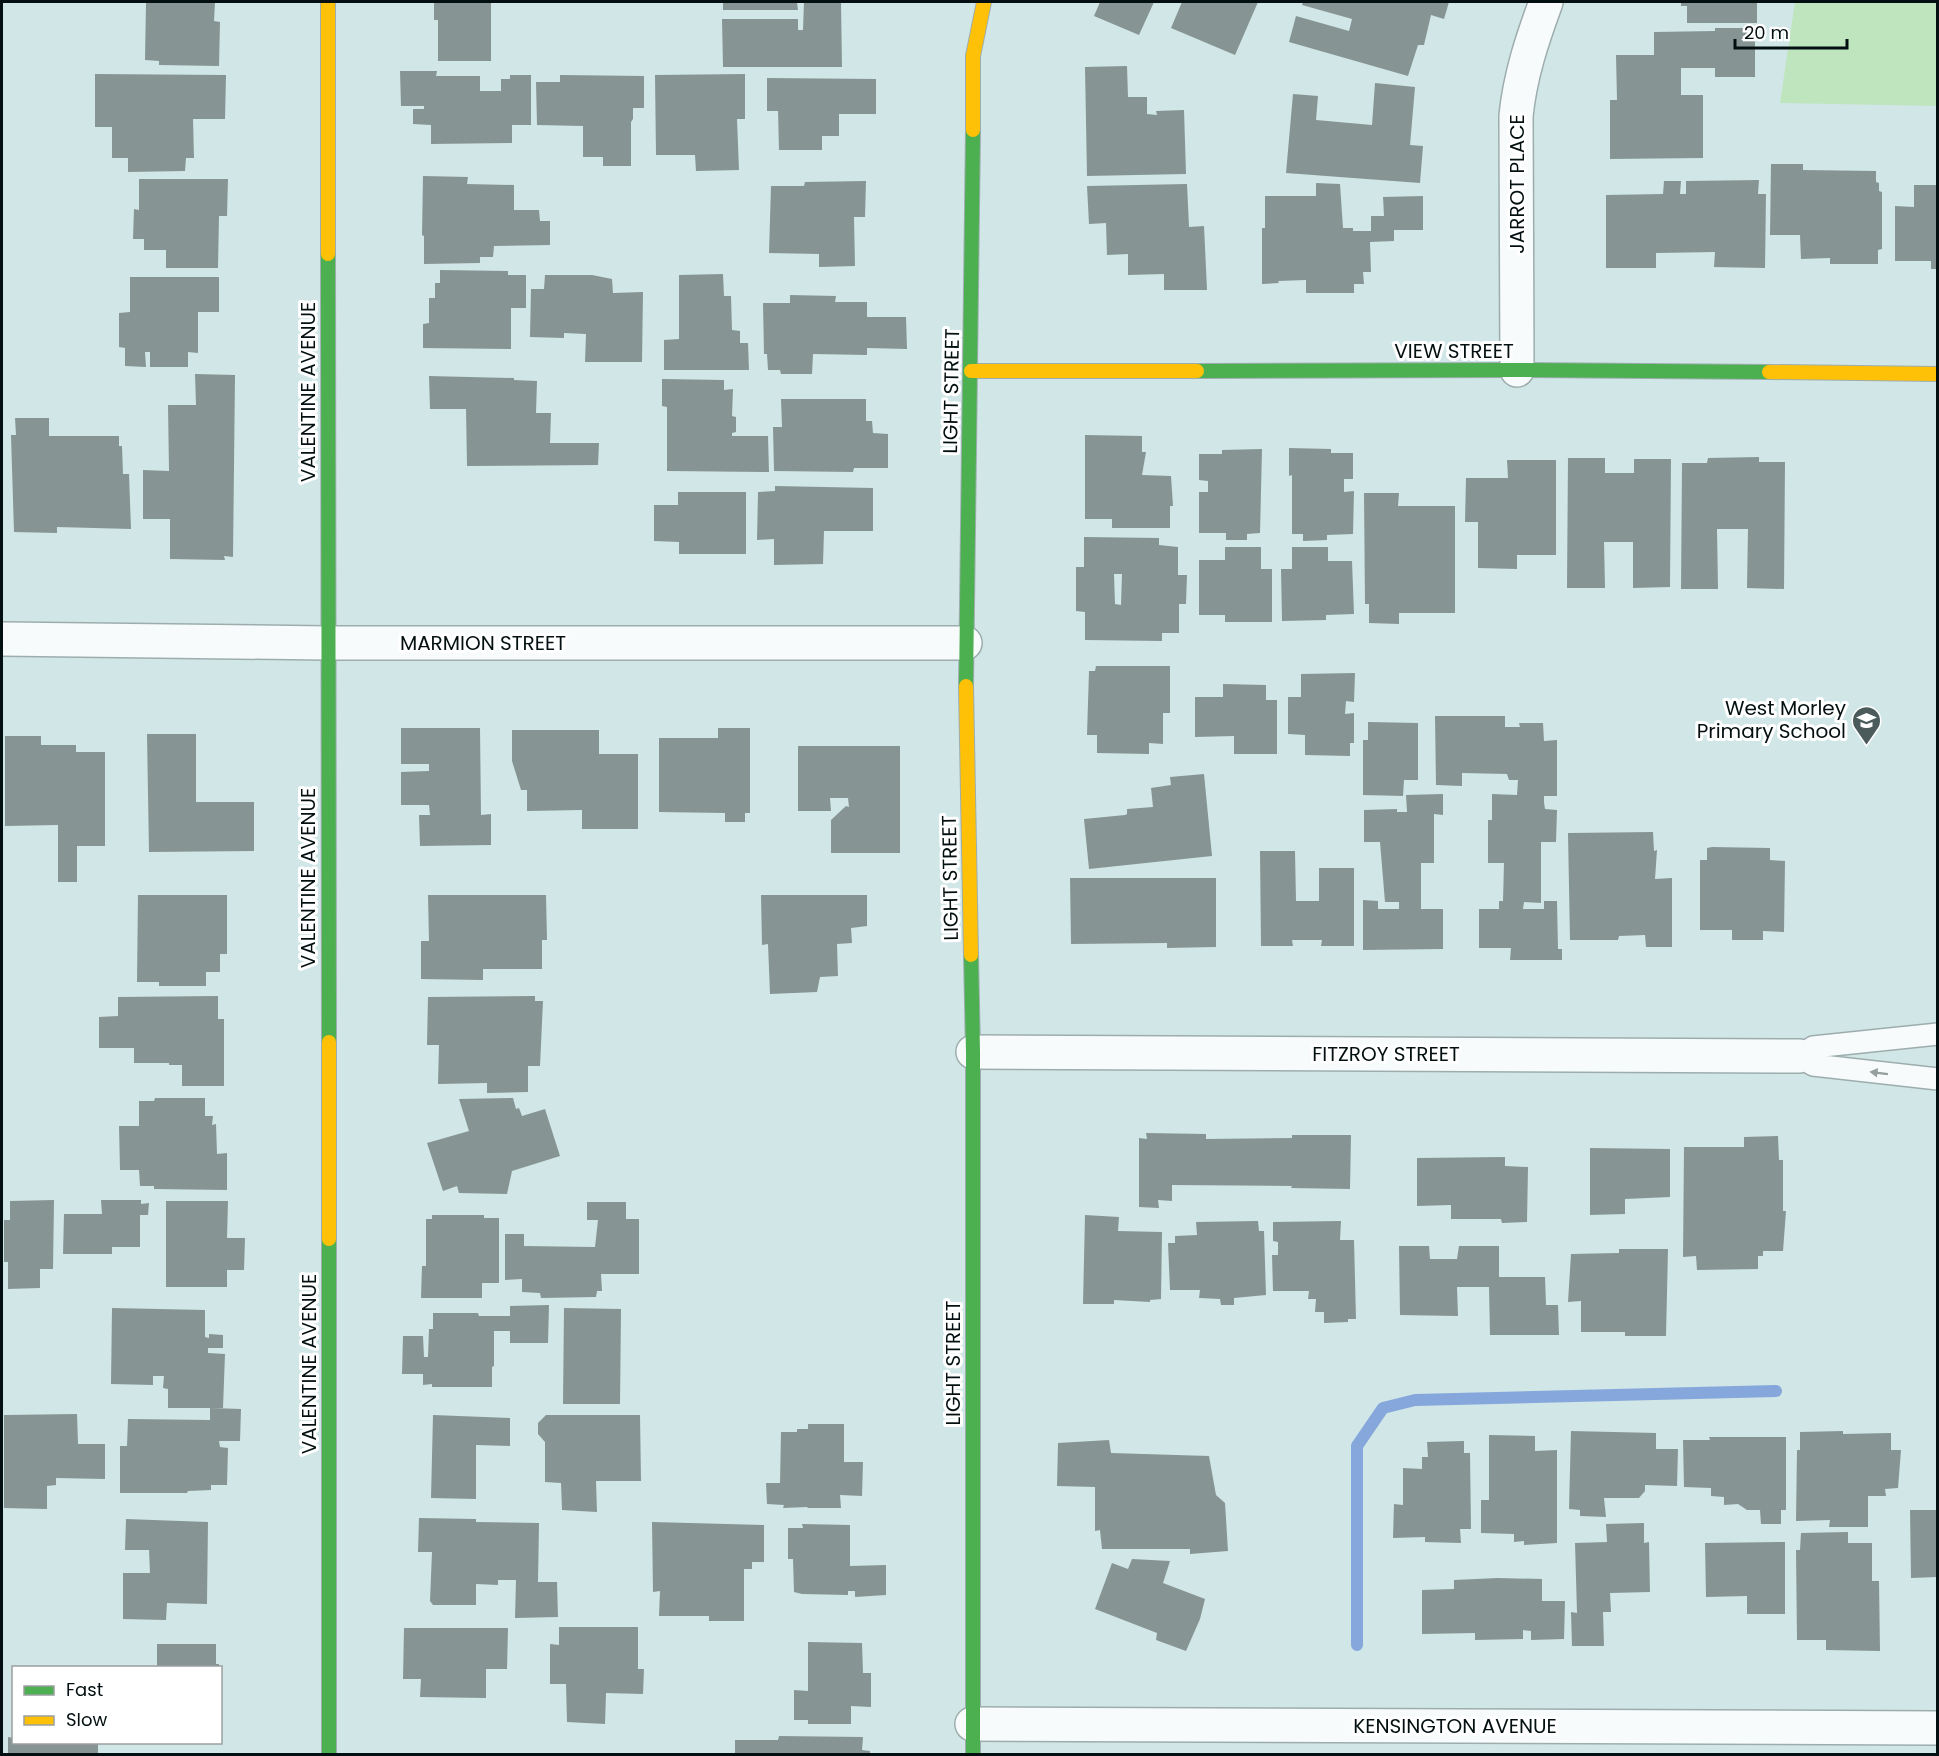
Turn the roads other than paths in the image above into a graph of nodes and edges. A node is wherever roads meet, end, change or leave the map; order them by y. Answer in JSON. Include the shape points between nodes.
{"nodes":[{"id":1,"x":328,"y":2,"type":"edge"},
{"id":2,"x":984,"y":2,"type":"edge"},
{"id":3,"x":1546,"y":2,"type":"edge"},
{"id":4,"x":1516,"y":370,"type":"junction"},
{"id":5,"x":971,"y":371,"type":"junction"},
{"id":6,"x":1938,"y":374,"type":"edge"},
{"id":7,"x":2,"y":639,"type":"edge"},
{"id":8,"x":965,"y":642,"type":"junction"},
{"id":9,"x":327,"y":643,"type":"junction"},
{"id":10,"x":1938,"y":1034,"type":"edge"},
{"id":11,"x":973,"y":1052,"type":"junction"},
{"id":12,"x":1798,"y":1056,"type":"junction"},
{"id":13,"x":1938,"y":1079,"type":"edge"},
{"id":14,"x":1938,"y":1728,"type":"edge"},
{"id":15,"x":973,"y":1739,"type":"edge"},
{"id":16,"x":329,"y":1755,"type":"edge"}],
"edges":[{"from":1,"to":9,"type":"street","name":"VALENTINE AVENUE"},
{"from":2,"to":5,"type":"street","name":"LIGHT STREET","via":[[973,56]]},
{"from":3,"to":4,"type":"street","name":"JARROT PLACE","via":[[1527,55],[1516,116]]},
{"from":4,"to":5,"type":"street","name":"VIEW STREET"},
{"from":4,"to":6,"type":"street","name":"VIEW STREET"},
{"from":5,"to":8,"type":"street","name":"LIGHT STREET"},
{"from":7,"to":9,"type":"street","name":"MARMION STREET"},
{"from":8,"to":9,"type":"street","name":"MARMION STREET"},
{"from":8,"to":11,"type":"street","name":"LIGHT STREET"},
{"from":9,"to":16,"type":"street","name":"VALENTINE AVENUE"},
{"from":10,"to":12,"type":"lane","name":"FITZROY STREET","via":[[1814,1047]]},
{"from":11,"to":12,"type":"street","name":"FITZROY STREET"},
{"from":11,"to":15,"type":"street","name":"LIGHT STREET"},
{"from":13,"to":12,"type":"lane","name":"FITZROY STREET","one_way":true,"via":[[1813,1065]]},
{"from":14,"to":15,"type":"street","name":"KENSINGTON AVENUE"}]}
